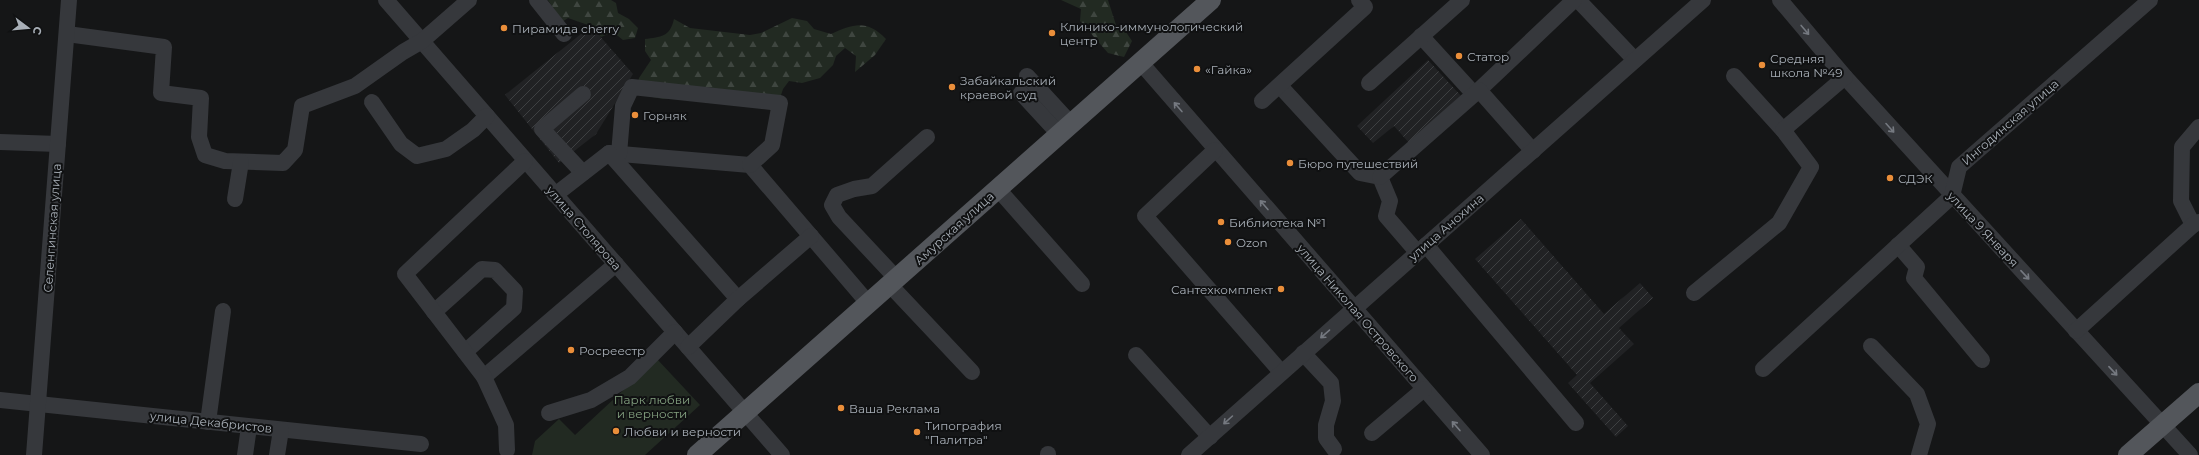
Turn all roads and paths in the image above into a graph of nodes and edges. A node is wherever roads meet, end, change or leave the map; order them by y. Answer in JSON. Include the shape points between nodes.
{"nodes":[{"id":1,"x":69,"y":0,"type":"edge"},
{"id":2,"x":386,"y":0,"type":"edge"},
{"id":3,"x":469,"y":0,"type":"edge"},
{"id":4,"x":537,"y":0,"type":"edge"},
{"id":5,"x":1211,"y":0,"type":"edge"},
{"id":6,"x":1462,"y":0,"type":"edge"},
{"id":7,"x":1574,"y":0,"type":"edge"},
{"id":8,"x":1578,"y":0,"type":"edge"},
{"id":9,"x":1703,"y":0,"type":"edge"},
{"id":10,"x":1780,"y":0,"type":"edge"},
{"id":11,"x":2150,"y":0,"type":"edge"},
{"id":12,"x":1366,"y":2,"type":"edge"},
{"id":13,"x":67,"y":34,"type":"junction"},
{"id":14,"x":564,"y":34,"type":"dead end"},
{"id":15,"x":1421,"y":36,"type":"junction"},
{"id":16,"x":422,"y":41,"type":"junction"},
{"id":17,"x":1635,"y":60,"type":"junction"},
{"id":18,"x":1141,"y":63,"type":"junction"},
{"id":19,"x":1027,"y":76,"type":"dead end"},
{"id":20,"x":1734,"y":76,"type":"dead end"},
{"id":21,"x":1845,"y":78,"type":"junction"},
{"id":22,"x":1369,"y":83,"type":"dead end"},
{"id":23,"x":1280,"y":86,"type":"junction"},
{"id":24,"x":1476,"y":92,"type":"junction"},
{"id":25,"x":1021,"y":93,"type":"dead end"},
{"id":26,"x":583,"y":94,"type":"dead end"},
{"id":27,"x":1262,"y":100,"type":"dead end"},
{"id":28,"x":372,"y":102,"type":"dead end"},
{"id":29,"x":487,"y":116,"type":"junction"},
{"id":30,"x":2199,"y":127,"type":"edge"},
{"id":31,"x":1065,"y":129,"type":"junction"},
{"id":32,"x":1784,"y":130,"type":"junction"},
{"id":33,"x":927,"y":137,"type":"dead end"},
{"id":34,"x":0,"y":142,"type":"edge"},
{"id":35,"x":58,"y":144,"type":"junction"},
{"id":36,"x":1215,"y":150,"type":"junction"},
{"id":37,"x":1532,"y":150,"type":"junction"},
{"id":38,"x":614,"y":154,"type":"junction"},
{"id":39,"x":525,"y":161,"type":"junction"},
{"id":40,"x":241,"y":162,"type":"junction"},
{"id":41,"x":750,"y":165,"type":"junction"},
{"id":42,"x":583,"y":174,"type":"junction"},
{"id":43,"x":1380,"y":177,"type":"junction"},
{"id":44,"x":998,"y":189,"type":"junction"},
{"id":45,"x":555,"y":195,"type":"junction"},
{"id":46,"x":1952,"y":196,"type":"junction"},
{"id":47,"x":235,"y":199,"type":"dead end"},
{"id":48,"x":2196,"y":224,"type":"edge"},
{"id":49,"x":811,"y":236,"type":"junction"},
{"id":50,"x":1898,"y":245,"type":"junction"},
{"id":51,"x":1421,"y":249,"type":"junction"},
{"id":52,"x":616,"y":264,"type":"junction"},
{"id":53,"x":893,"y":282,"type":"junction"},
{"id":54,"x":1082,"y":284,"type":"dead end"},
{"id":55,"x":1694,"y":293,"type":"dead end"},
{"id":56,"x":738,"y":299,"type":"junction"},
{"id":57,"x":869,"y":304,"type":"junction"},
{"id":58,"x":1354,"y":308,"type":"junction"},
{"id":59,"x":223,"y":311,"type":"dead end"},
{"id":60,"x":434,"y":312,"type":"junction"},
{"id":61,"x":2076,"y":331,"type":"junction"},
{"id":62,"x":675,"y":332,"type":"junction"},
{"id":63,"x":1871,"y":346,"type":"dead end"},
{"id":64,"x":688,"y":347,"type":"junction"},
{"id":65,"x":465,"y":352,"type":"junction"},
{"id":66,"x":1303,"y":353,"type":"junction"},
{"id":67,"x":1136,"y":355,"type":"dead end"},
{"id":68,"x":1982,"y":360,"type":"dead end"},
{"id":69,"x":1763,"y":369,"type":"dead end"},
{"id":70,"x":972,"y":372,"type":"dead end"},
{"id":71,"x":1281,"y":372,"type":"junction"},
{"id":72,"x":484,"y":377,"type":"junction"},
{"id":73,"x":1424,"y":389,"type":"junction"},
{"id":74,"x":2199,"y":393,"type":"edge"},
{"id":75,"x":0,"y":400,"type":"edge"},
{"id":76,"x":39,"y":404,"type":"junction"},
{"id":77,"x":745,"y":412,"type":"junction"},
{"id":78,"x":548,"y":413,"type":"dead end"},
{"id":79,"x":208,"y":422,"type":"junction"},
{"id":80,"x":1576,"y":424,"type":"dead end"},
{"id":81,"x":2163,"y":425,"type":"junction"},
{"id":82,"x":249,"y":426,"type":"junction"},
{"id":83,"x":281,"y":430,"type":"junction"},
{"id":84,"x":1372,"y":433,"type":"dead end"},
{"id":85,"x":1210,"y":436,"type":"junction"},
{"id":86,"x":421,"y":444,"type":"dead end"},
{"id":87,"x":1334,"y":448,"type":"dead end"},
{"id":88,"x":507,"y":450,"type":"dead end"},
{"id":89,"x":34,"y":455,"type":"edge"},
{"id":90,"x":245,"y":455,"type":"edge"},
{"id":91,"x":278,"y":455,"type":"edge"},
{"id":92,"x":697,"y":455,"type":"edge"},
{"id":93,"x":782,"y":455,"type":"edge"},
{"id":94,"x":1189,"y":455,"type":"edge"},
{"id":95,"x":1482,"y":455,"type":"edge"},
{"id":96,"x":1918,"y":455,"type":"edge"},
{"id":97,"x":2128,"y":455,"type":"edge"},
{"id":98,"x":2190,"y":455,"type":"edge"}],
"edges":[{"from":1,"to":13,"type":"street","name":"Селенгинская улица"},
{"from":2,"to":16,"type":"street","name":"улица Столярова"},
{"from":3,"to":16,"type":"street"},
{"from":4,"to":14,"type":"street"},
{"from":5,"to":18,"type":"main road","name":"Амурская улица"},
{"from":6,"to":15,"type":"street"},
{"from":7,"to":24,"type":"street"},
{"from":8,"to":17,"type":"street"},
{"from":9,"to":17,"type":"street","name":"улица Анохина"},
{"from":10,"to":21,"type":"street","name":"улица 9 Января","one_way":true},
{"from":11,"to":46,"type":"street","name":"Ингодинская улица","via":[[1959,167]]},
{"from":12,"to":23,"type":"street"},
{"from":13,"to":35,"type":"street","name":"Селенгинская улица"},
{"from":13,"to":40,"type":"street","via":[[164,47],[161,93],[201,98],[199,137],[205,156]]},
{"from":15,"to":22,"type":"street"},
{"from":15,"to":24,"type":"street"},
{"from":16,"to":29,"type":"street","name":"улица Столярова"},
{"from":16,"to":40,"type":"street","via":[[355,86],[302,106],[294,150],[283,163]]},
{"from":17,"to":37,"type":"street","name":"улица Анохина"},
{"from":18,"to":31,"type":"main road","name":"Амурская улица"},
{"from":36,"to":18,"type":"street","name":"улица Николая Островского","one_way":true},
{"from":19,"to":31,"type":"street"},
{"from":20,"to":32,"type":"street"},
{"from":21,"to":32,"type":"street"},
{"from":21,"to":46,"type":"street","name":"улица 9 Января","one_way":true},
{"from":23,"to":27,"type":"street"},
{"from":23,"to":43,"type":"street","via":[[1360,173]]},
{"from":24,"to":37,"type":"street"},
{"from":24,"to":43,"type":"street"},
{"from":25,"to":31,"type":"street"},
{"from":26,"to":42,"type":"street","via":[[542,129]]},
{"from":28,"to":29,"type":"street","via":[[402,144],[417,156],[446,149],[473,130]]},
{"from":29,"to":39,"type":"street","name":"улица Столярова"},
{"from":30,"to":48,"type":"street","via":[[2182,147],[2181,201]]},
{"from":31,"to":44,"type":"main road","name":"Амурская улица"},
{"from":32,"to":55,"type":"street","via":[[1811,166],[1779,223]]},
{"from":33,"to":53,"type":"street","via":[[872,186],[837,195],[832,205]]},
{"from":34,"to":35,"type":"street"},
{"from":35,"to":76,"type":"street","name":"Селенгинская улица"},
{"from":58,"to":36,"type":"street","name":"улица Николая Островского","one_way":true},
{"from":36,"to":71,"type":"street","via":[[1145,216]]},
{"from":37,"to":51,"type":"street","name":"улица Анохина"},
{"from":38,"to":41,"type":"street"},
{"from":38,"to":41,"type":"street","via":[[623,106],[632,87],[780,103],[772,144]]},
{"from":38,"to":42,"type":"street"},
{"from":38,"to":56,"type":"street"},
{"from":39,"to":45,"type":"street","name":"улица Столярова"},
{"from":39,"to":60,"type":"street","via":[[405,274]]},
{"from":40,"to":47,"type":"street"},
{"from":41,"to":49,"type":"street"},
{"from":42,"to":45,"type":"street"},
{"from":43,"to":51,"type":"street","via":[[1390,201],[1386,216]]},
{"from":44,"to":53,"type":"main road","name":"Амурская улица"},
{"from":44,"to":54,"type":"street"},
{"from":45,"to":52,"type":"street","name":"улица Столярова"},
{"from":46,"to":50,"type":"street"},
{"from":46,"to":61,"type":"street","name":"улица 9 Января","one_way":true},
{"from":48,"to":61,"type":"street"},
{"from":49,"to":56,"type":"street"},
{"from":49,"to":57,"type":"street"},
{"from":50,"to":68,"type":"street","via":[[1917,267],[1914,278]]},
{"from":50,"to":69,"type":"street"},
{"from":51,"to":58,"type":"street","name":"улица Анохина"},
{"from":51,"to":80,"type":"street"},
{"from":52,"to":62,"type":"street","name":"улица Столярова"},
{"from":52,"to":72,"type":"street"},
{"from":53,"to":57,"type":"main road","name":"Амурская улица"},
{"from":53,"to":70,"type":"street"},
{"from":56,"to":64,"type":"street"},
{"from":57,"to":77,"type":"main road","name":"Амурская улица"},
{"from":58,"to":66,"type":"street","name":"улица Анохина","one_way":true},
{"from":58,"to":73,"type":"street","name":"улица Николая Островского"},
{"from":59,"to":79,"type":"street"},
{"from":60,"to":65,"type":"street"},
{"from":60,"to":65,"type":"street","via":[[482,269],[495,270],[514,291],[514,308]]},
{"from":61,"to":81,"type":"street","name":"улица 9 Января","one_way":true},
{"from":62,"to":64,"type":"street","name":"улица Столярова"},
{"from":62,"to":78,"type":"street","via":[[630,377],[591,400]]},
{"from":63,"to":96,"type":"street","via":[[1917,394],[1928,424]]},
{"from":64,"to":77,"type":"street","name":"улица Столярова"},
{"from":65,"to":72,"type":"street"},
{"from":66,"to":71,"type":"street","name":"улица Анохина"},
{"from":66,"to":87,"type":"street","via":[[1331,383],[1333,401],[1326,425],[1326,438]]},
{"from":67,"to":85,"type":"street"},
{"from":71,"to":85,"type":"street","name":"улица Анохина","one_way":true},
{"from":72,"to":88,"type":"street","via":[[506,425]]},
{"from":73,"to":84,"type":"street"},
{"from":95,"to":73,"type":"street","name":"улица Николая Островского","one_way":true},
{"from":74,"to":81,"type":"main road"},
{"from":75,"to":76,"type":"street","name":"улица Декабристов"},
{"from":76,"to":79,"type":"street","name":"улица Декабристов"},
{"from":76,"to":89,"type":"street","name":"Селенгинская улица"},
{"from":77,"to":92,"type":"main road","name":"Амурская улица"},
{"from":77,"to":93,"type":"street","name":"улица Столярова"},
{"from":79,"to":82,"type":"street","name":"улица Декабристов"},
{"from":81,"to":97,"type":"main road"},
{"from":81,"to":98,"type":"street","name":"улица 9 Января"},
{"from":82,"to":83,"type":"street","name":"улица Декабристов"},
{"from":82,"to":90,"type":"street"},
{"from":83,"to":86,"type":"street","name":"улица Декабристов"},
{"from":83,"to":91,"type":"street"},
{"from":85,"to":94,"type":"street","name":"улица Анохина"}]}
